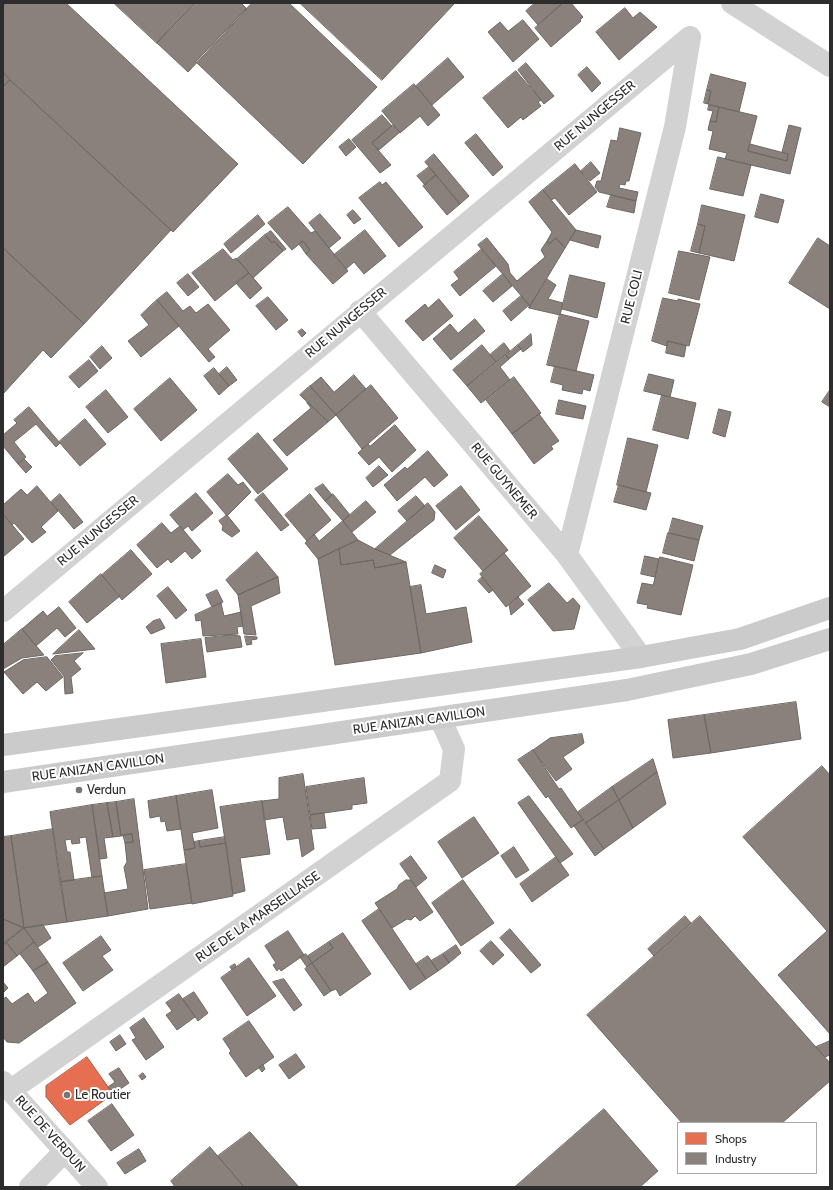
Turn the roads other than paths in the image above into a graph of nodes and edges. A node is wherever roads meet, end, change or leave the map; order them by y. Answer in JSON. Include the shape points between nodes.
{"nodes":[{"id":1,"x":732,"y":3,"type":"edge"},
{"id":2,"x":690,"y":37,"type":"joint"},
{"id":3,"x":830,"y":66,"type":"edge"},
{"id":4,"x":360,"y":311,"type":"junction"},
{"id":5,"x":567,"y":555,"type":"junction"},
{"id":6,"x":830,"y":608,"type":"edge"},
{"id":7,"x":3,"y":611,"type":"edge"},
{"id":8,"x":830,"y":639,"type":"edge"},
{"id":9,"x":641,"y":657,"type":"junction"},
{"id":10,"x":440,"y":718,"type":"junction"},
{"id":11,"x":3,"y":745,"type":"edge"},
{"id":12,"x":3,"y":782,"type":"edge"},
{"id":13,"x":7,"y":1086,"type":"edge"},
{"id":14,"x":65,"y":1151,"type":"junction"},
{"id":15,"x":30,"y":1187,"type":"edge"},
{"id":16,"x":97,"y":1187,"type":"edge"}],
"edges":[{"from":1,"to":3,"type":"street"},
{"from":2,"to":4,"type":"street","name":"RUE NUNGESSER"},
{"from":2,"to":5,"type":"street","name":"RUE COLI","via":[[675,127]]},
{"from":4,"to":5,"type":"street","name":"RUE GUYNEMER"},
{"from":4,"to":7,"type":"street","name":"RUE NUNGESSER"},
{"from":5,"to":9,"type":"street","name":"RUE GUYNEMER"},
{"from":6,"to":9,"type":"main road","via":[[740,639]]},
{"from":8,"to":10,"type":"main road","name":"RUE ANIZAN CAVILLON","via":[[751,664],[627,690]]},
{"from":9,"to":11,"type":"main road"},
{"from":10,"to":12,"type":"main road","name":"RUE ANIZAN CAVILLON"},
{"from":10,"to":13,"type":"street","name":"RUE DE LA MARSEILLAISE","via":[[454,749],[450,781]]},
{"from":13,"to":14,"type":"street","name":"RUE DE VERDUN"},
{"from":14,"to":15,"type":"street"},
{"from":14,"to":16,"type":"street","name":"RUE DE VERDUN"}]}
